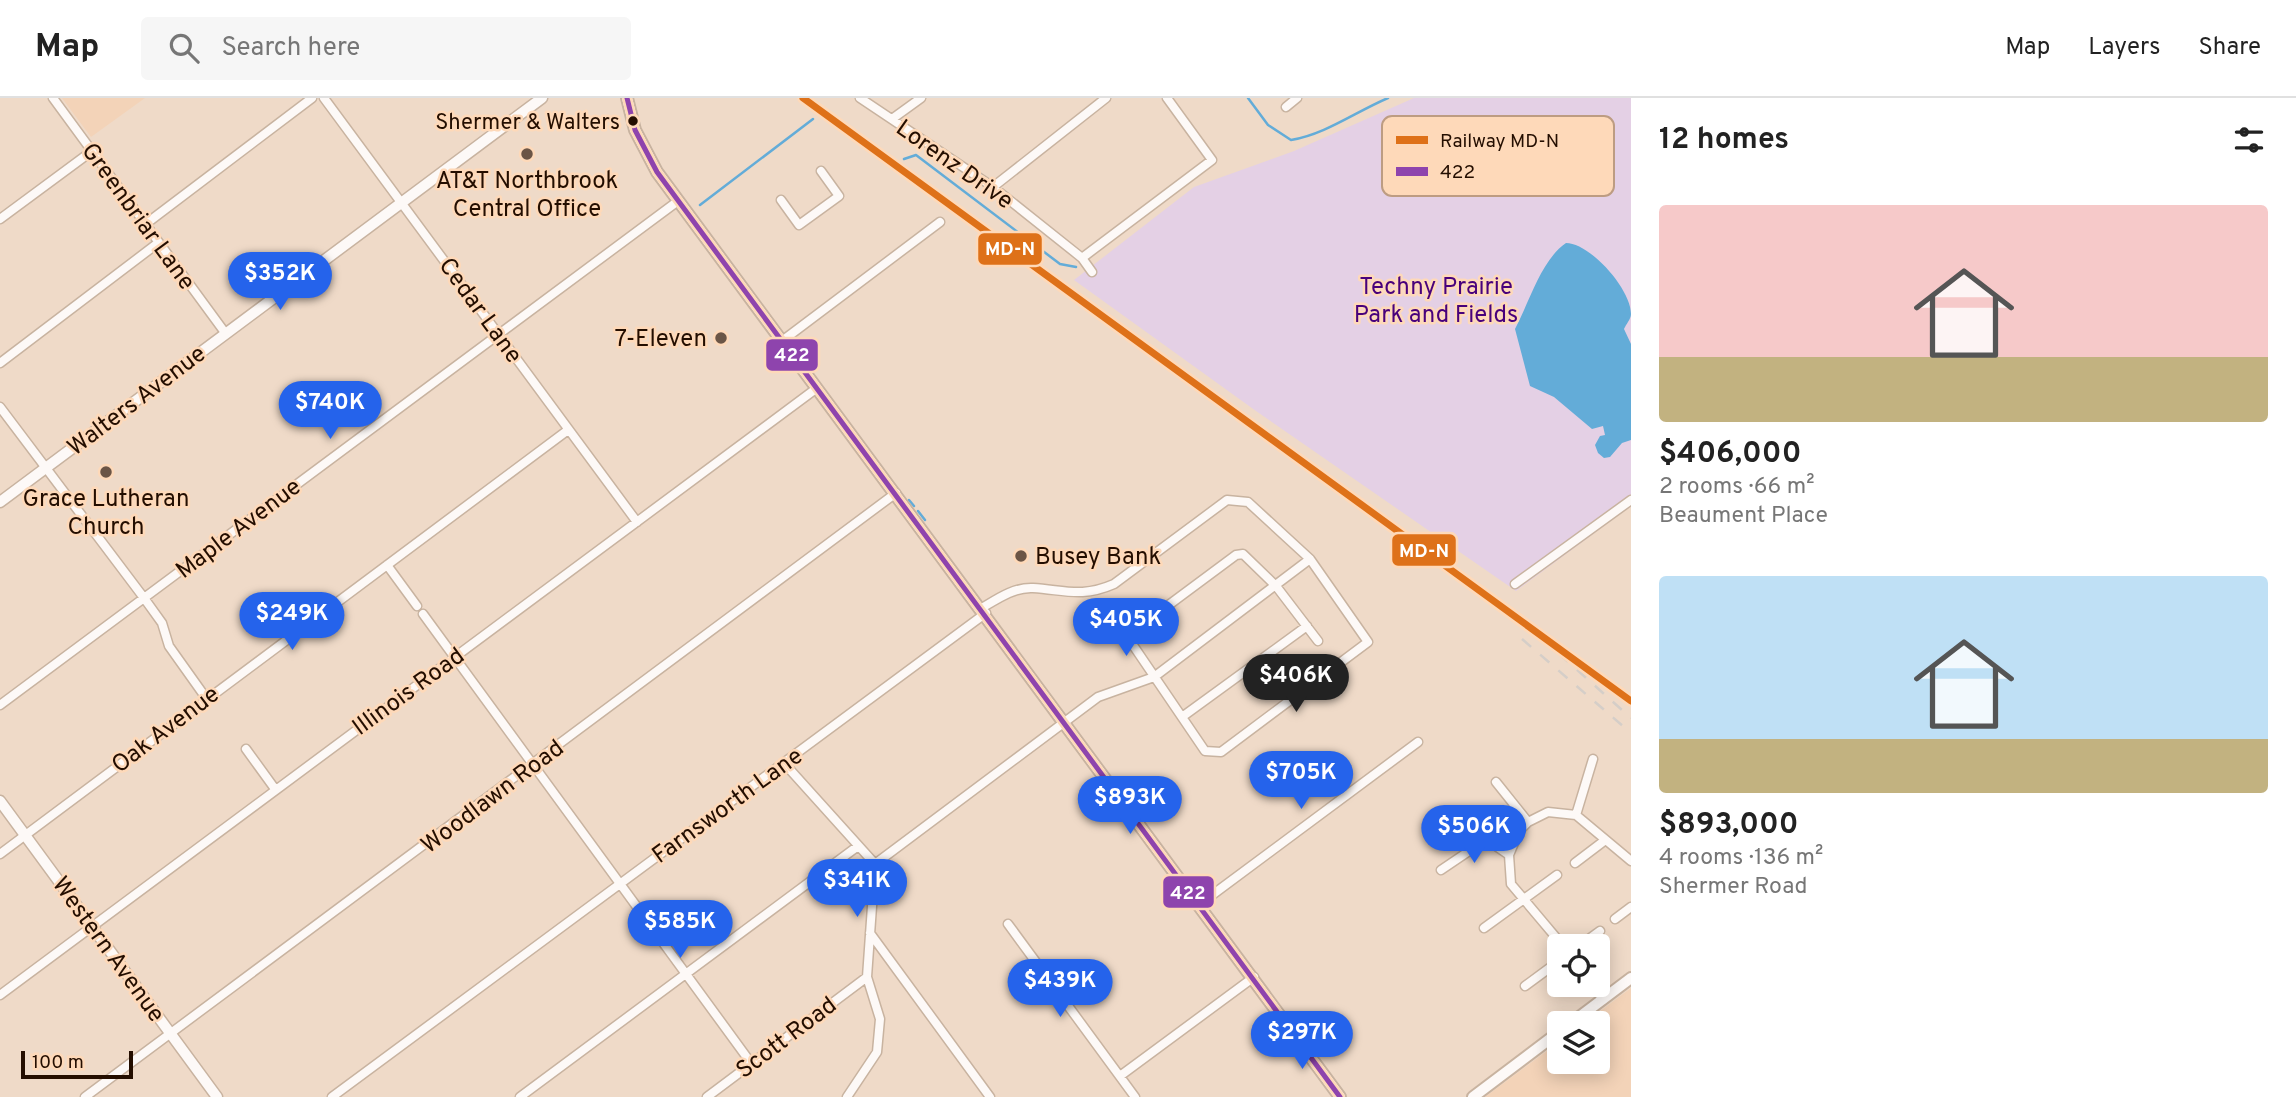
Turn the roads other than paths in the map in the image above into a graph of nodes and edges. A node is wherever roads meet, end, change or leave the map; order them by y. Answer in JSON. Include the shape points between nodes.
{"nodes":[{"id":1,"x":53,"y":98,"type":"edge"},
{"id":2,"x":312,"y":98,"type":"edge"},
{"id":3,"x":324,"y":98,"type":"edge"},
{"id":4,"x":542,"y":98,"type":"edge"},
{"id":5,"x":627,"y":98,"type":"edge"},
{"id":6,"x":860,"y":98,"type":"edge"},
{"id":7,"x":921,"y":98,"type":"edge"},
{"id":8,"x":1106,"y":98,"type":"edge"},
{"id":9,"x":1167,"y":98,"type":"edge"},
{"id":10,"x":1297,"y":98,"type":"edge"},
{"id":11,"x":1286,"y":107,"type":"dead end"},
{"id":12,"x":892,"y":119,"type":"junction"},
{"id":13,"x":92,"y":151,"type":"junction"},
{"id":14,"x":821,"y":171,"type":"dead end"},
{"id":15,"x":993,"y":187,"type":"junction"},
{"id":16,"x":781,"y":200,"type":"dead end"},
{"id":17,"x":678,"y":201,"type":"junction"},
{"id":18,"x":403,"y":202,"type":"junction"},
{"id":19,"x":0,"y":219,"type":"edge"},
{"id":20,"x":940,"y":222,"type":"dead end"},
{"id":21,"x":147,"y":223,"type":"junction"},
{"id":22,"x":158,"y":243,"type":"junction"},
{"id":23,"x":1082,"y":258,"type":"junction"},
{"id":24,"x":1091,"y":272,"type":"dead end"},
{"id":25,"x":226,"y":334,"type":"junction"},
{"id":26,"x":499,"y":334,"type":"junction"},
{"id":27,"x":782,"y":341,"type":"junction"},
{"id":28,"x":0,"y":363,"type":"edge"},
{"id":29,"x":817,"y":388,"type":"junction"},
{"id":30,"x":0,"y":407,"type":"edge"},
{"id":31,"x":568,"y":430,"type":"junction"},
{"id":32,"x":47,"y":467,"type":"junction"},
{"id":33,"x":896,"y":493,"type":"junction"},
{"id":34,"x":1631,"y":500,"type":"edge"},
{"id":35,"x":0,"y":502,"type":"edge"},
{"id":36,"x":637,"y":522,"type":"junction"},
{"id":37,"x":1310,"y":559,"type":"junction"},
{"id":38,"x":387,"y":565,"type":"junction"},
{"id":39,"x":1515,"y":584,"type":"dead end"},
{"id":40,"x":1276,"y":586,"type":"junction"},
{"id":41,"x":144,"y":598,"type":"junction"},
{"id":42,"x":417,"y":606,"type":"dead end"},
{"id":43,"x":984,"y":611,"type":"junction"},
{"id":44,"x":423,"y":614,"type":"dead end"},
{"id":45,"x":1120,"y":626,"type":"dead end"},
{"id":46,"x":1307,"y":626,"type":"junction"},
{"id":47,"x":1128,"y":636,"type":"junction"},
{"id":48,"x":1318,"y":641,"type":"dead end"},
{"id":49,"x":454,"y":657,"type":"junction"},
{"id":50,"x":1154,"y":677,"type":"junction"},
{"id":51,"x":206,"y":698,"type":"junction"},
{"id":52,"x":0,"y":705,"type":"edge"},
{"id":53,"x":1182,"y":717,"type":"junction"},
{"id":54,"x":1065,"y":723,"type":"junction"},
{"id":55,"x":1418,"y":742,"type":"dead end"},
{"id":56,"x":246,"y":748,"type":"dead end"},
{"id":57,"x":1593,"y":759,"type":"dead end"},
{"id":58,"x":783,"y":764,"type":"junction"},
{"id":59,"x":534,"y":765,"type":"junction"},
{"id":60,"x":1496,"y":782,"type":"dead end"},
{"id":61,"x":275,"y":789,"type":"junction"},
{"id":62,"x":0,"y":801,"type":"edge"},
{"id":63,"x":1576,"y":815,"type":"junction"},
{"id":64,"x":1528,"y":822,"type":"junction"},
{"id":65,"x":25,"y":835,"type":"junction"},
{"id":66,"x":1604,"y":841,"type":"junction"},
{"id":67,"x":859,"y":846,"type":"junction"},
{"id":68,"x":0,"y":854,"type":"edge"},
{"id":69,"x":1508,"y":855,"type":"junction"},
{"id":70,"x":1631,"y":861,"type":"edge"},
{"id":71,"x":1575,"y":863,"type":"dead end"},
{"id":72,"x":875,"y":864,"type":"junction"},
{"id":73,"x":1441,"y":870,"type":"dead end"},
{"id":74,"x":1557,"y":875,"type":"dead end"},
{"id":75,"x":621,"y":883,"type":"junction"},
{"id":76,"x":1523,"y":900,"type":"junction"},
{"id":77,"x":1200,"y":904,"type":"junction"},
{"id":78,"x":1631,"y":907,"type":"edge"},
{"id":79,"x":1615,"y":919,"type":"dead end"},
{"id":80,"x":1008,"y":924,"type":"dead end"},
{"id":81,"x":93,"y":928,"type":"junction"},
{"id":82,"x":1484,"y":928,"type":"dead end"},
{"id":83,"x":1600,"y":931,"type":"dead end"},
{"id":84,"x":870,"y":933,"type":"junction"},
{"id":85,"x":1554,"y":934,"type":"edge"},
{"id":86,"x":1596,"y":934,"type":"edge"},
{"id":87,"x":1547,"y":970,"type":"edge"},
{"id":88,"x":686,"y":973,"type":"junction"},
{"id":89,"x":867,"y":977,"type":"junction"},
{"id":90,"x":1254,"y":977,"type":"junction"},
{"id":91,"x":1631,"y":978,"type":"edge"},
{"id":92,"x":1525,"y":986,"type":"dead end"},
{"id":93,"x":0,"y":995,"type":"edge"},
{"id":94,"x":1601,"y":997,"type":"edge"},
{"id":95,"x":1603,"y":1000,"type":"junction"},
{"id":96,"x":1588,"y":1011,"type":"edge"},
{"id":97,"x":171,"y":1034,"type":"junction"},
{"id":98,"x":1547,"y":1041,"type":"edge"},
{"id":99,"x":751,"y":1063,"type":"junction"},
{"id":100,"x":1120,"y":1076,"type":"junction"},
{"id":101,"x":848,"y":1096,"type":"edge"},
{"id":102,"x":85,"y":1097,"type":"edge"},
{"id":103,"x":217,"y":1097,"type":"edge"},
{"id":104,"x":332,"y":1097,"type":"edge"},
{"id":105,"x":520,"y":1097,"type":"edge"},
{"id":106,"x":707,"y":1097,"type":"edge"},
{"id":107,"x":990,"y":1097,"type":"edge"},
{"id":108,"x":1135,"y":1097,"type":"edge"},
{"id":109,"x":1340,"y":1097,"type":"edge"},
{"id":110,"x":1473,"y":1097,"type":"edge"}],
"edges":[{"from":1,"to":13,"type":"street","name":"Greenbriar Lane"},
{"from":2,"to":21,"type":"street"},
{"from":3,"to":18,"type":"street","name":"Cedar Lane"},
{"from":4,"to":18,"type":"street","name":"Walters Avenue"},
{"from":5,"to":17,"type":"main road","via":[[639,139]]},
{"from":6,"to":12,"type":"street","name":"Lorenz Drive"},
{"from":7,"to":12,"type":"street"},
{"from":8,"to":15,"type":"street"},
{"from":9,"to":23,"type":"street","via":[[1212,160]]},
{"from":10,"to":11,"type":"street"},
{"from":12,"to":15,"type":"street","name":"Lorenz Drive"},
{"from":13,"to":19,"type":"street"},
{"from":13,"to":21,"type":"street","name":"Greenbriar Lane"},
{"from":14,"to":16,"type":"street","via":[[839,196],[799,225]]},
{"from":15,"to":23,"type":"street","name":"Lorenz Drive"},
{"from":17,"to":26,"type":"street","name":"Maple Avenue"},
{"from":17,"to":27,"type":"main road"},
{"from":18,"to":25,"type":"street","name":"Walters Avenue"},
{"from":18,"to":26,"type":"street","name":"Cedar Lane"},
{"from":20,"to":27,"type":"street"},
{"from":21,"to":22,"type":"street","name":"Greenbriar Lane"},
{"from":22,"to":25,"type":"street","name":"Greenbriar Lane"},
{"from":22,"to":28,"type":"street"},
{"from":23,"to":24,"type":"street","name":"Lorenz Drive"},
{"from":25,"to":32,"type":"street","name":"Walters Avenue"},
{"from":26,"to":31,"type":"street","name":"Cedar Lane"},
{"from":26,"to":41,"type":"street","name":"Maple Avenue"},
{"from":27,"to":29,"type":"main road"},
{"from":29,"to":33,"type":"main road"},
{"from":29,"to":36,"type":"street","name":"Illinois Road"},
{"from":30,"to":32,"type":"street"},
{"from":31,"to":36,"type":"street","name":"Cedar Lane"},
{"from":31,"to":38,"type":"street","name":"Oak Avenue"},
{"from":32,"to":35,"type":"street","name":"Walters Avenue"},
{"from":32,"to":41,"type":"street"},
{"from":33,"to":43,"type":"main road"},
{"from":33,"to":59,"type":"street","name":"Woodlawn Road"},
{"from":34,"to":39,"type":"street"},
{"from":36,"to":49,"type":"street","name":"Illinois Road"},
{"from":37,"to":40,"type":"street"},
{"from":37,"to":43,"type":"street","name":"Farnsworth Lane","via":[[1248,502],[1227,500],[1114,584],[1062,594],[1032,588],[1010,593]]},
{"from":37,"to":53,"type":"street","via":[[1368,642],[1221,752],[1205,751]]},
{"from":38,"to":42,"type":"street"},
{"from":38,"to":51,"type":"street","name":"Oak Avenue"},
{"from":40,"to":46,"type":"street"},
{"from":40,"to":47,"type":"street","via":[[1243,554],[1236,555]]},
{"from":40,"to":50,"type":"street"},
{"from":41,"to":51,"type":"street","via":[[162,623],[169,646]]},
{"from":41,"to":52,"type":"street","name":"Maple Avenue"},
{"from":43,"to":54,"type":"main road"},
{"from":43,"to":58,"type":"street","name":"Farnsworth Lane"},
{"from":44,"to":49,"type":"street"},
{"from":45,"to":47,"type":"street"},
{"from":46,"to":48,"type":"street"},
{"from":46,"to":53,"type":"street"},
{"from":47,"to":50,"type":"street"},
{"from":49,"to":59,"type":"street"},
{"from":49,"to":61,"type":"street","name":"Illinois Road"},
{"from":50,"to":53,"type":"street"},
{"from":50,"to":54,"type":"street","via":[[1098,696]]},
{"from":51,"to":65,"type":"street","name":"Oak Avenue"},
{"from":54,"to":72,"type":"street"},
{"from":54,"to":77,"type":"main road"},
{"from":55,"to":77,"type":"street"},
{"from":56,"to":61,"type":"street"},
{"from":57,"to":63,"type":"street"},
{"from":58,"to":67,"type":"street"},
{"from":58,"to":75,"type":"street","name":"Farnsworth Lane"},
{"from":59,"to":75,"type":"street"},
{"from":59,"to":97,"type":"street","name":"Woodlawn Road"},
{"from":60,"to":64,"type":"street"},
{"from":61,"to":81,"type":"street","name":"Illinois Road"},
{"from":62,"to":65,"type":"street","name":"Western Avenue"},
{"from":63,"to":64,"type":"street","via":[[1548,812]]},
{"from":63,"to":66,"type":"street","via":[[1589,822]]},
{"from":64,"to":69,"type":"street"},
{"from":65,"to":68,"type":"street","name":"Oak Avenue"},
{"from":65,"to":81,"type":"street","name":"Western Avenue"},
{"from":66,"to":70,"type":"street"},
{"from":66,"to":71,"type":"street"},
{"from":67,"to":72,"type":"street"},
{"from":67,"to":88,"type":"street"},
{"from":69,"to":73,"type":"street","via":[[1490,842]]},
{"from":69,"to":76,"type":"street","via":[[1511,884]]},
{"from":72,"to":84,"type":"street"},
{"from":74,"to":76,"type":"street"},
{"from":75,"to":88,"type":"street"},
{"from":75,"to":104,"type":"street","name":"Farnsworth Lane"},
{"from":76,"to":82,"type":"street"},
{"from":76,"to":85,"type":"street"},
{"from":77,"to":90,"type":"main road"},
{"from":78,"to":79,"type":"street"},
{"from":80,"to":100,"type":"street"},
{"from":81,"to":93,"type":"street","name":"Illinois Road"},
{"from":81,"to":97,"type":"street","name":"Western Avenue"},
{"from":83,"to":86,"type":"street"},
{"from":84,"to":89,"type":"street"},
{"from":84,"to":107,"type":"street"},
{"from":87,"to":92,"type":"street"},
{"from":88,"to":99,"type":"street"},
{"from":88,"to":105,"type":"street"},
{"from":89,"to":99,"type":"street","name":"Scott Road"},
{"from":89,"to":101,"type":"street","via":[[880,1019],[877,1052]]},
{"from":90,"to":100,"type":"street"},
{"from":90,"to":109,"type":"main road"},
{"from":91,"to":95,"type":"main road"},
{"from":94,"to":95,"type":"street"},
{"from":95,"to":96,"type":"main road"},
{"from":97,"to":102,"type":"street","name":"Woodlawn Road"},
{"from":97,"to":103,"type":"street","name":"Western Avenue"},
{"from":98,"to":110,"type":"main road"},
{"from":99,"to":106,"type":"street","name":"Scott Road"},
{"from":100,"to":108,"type":"street"}]}
